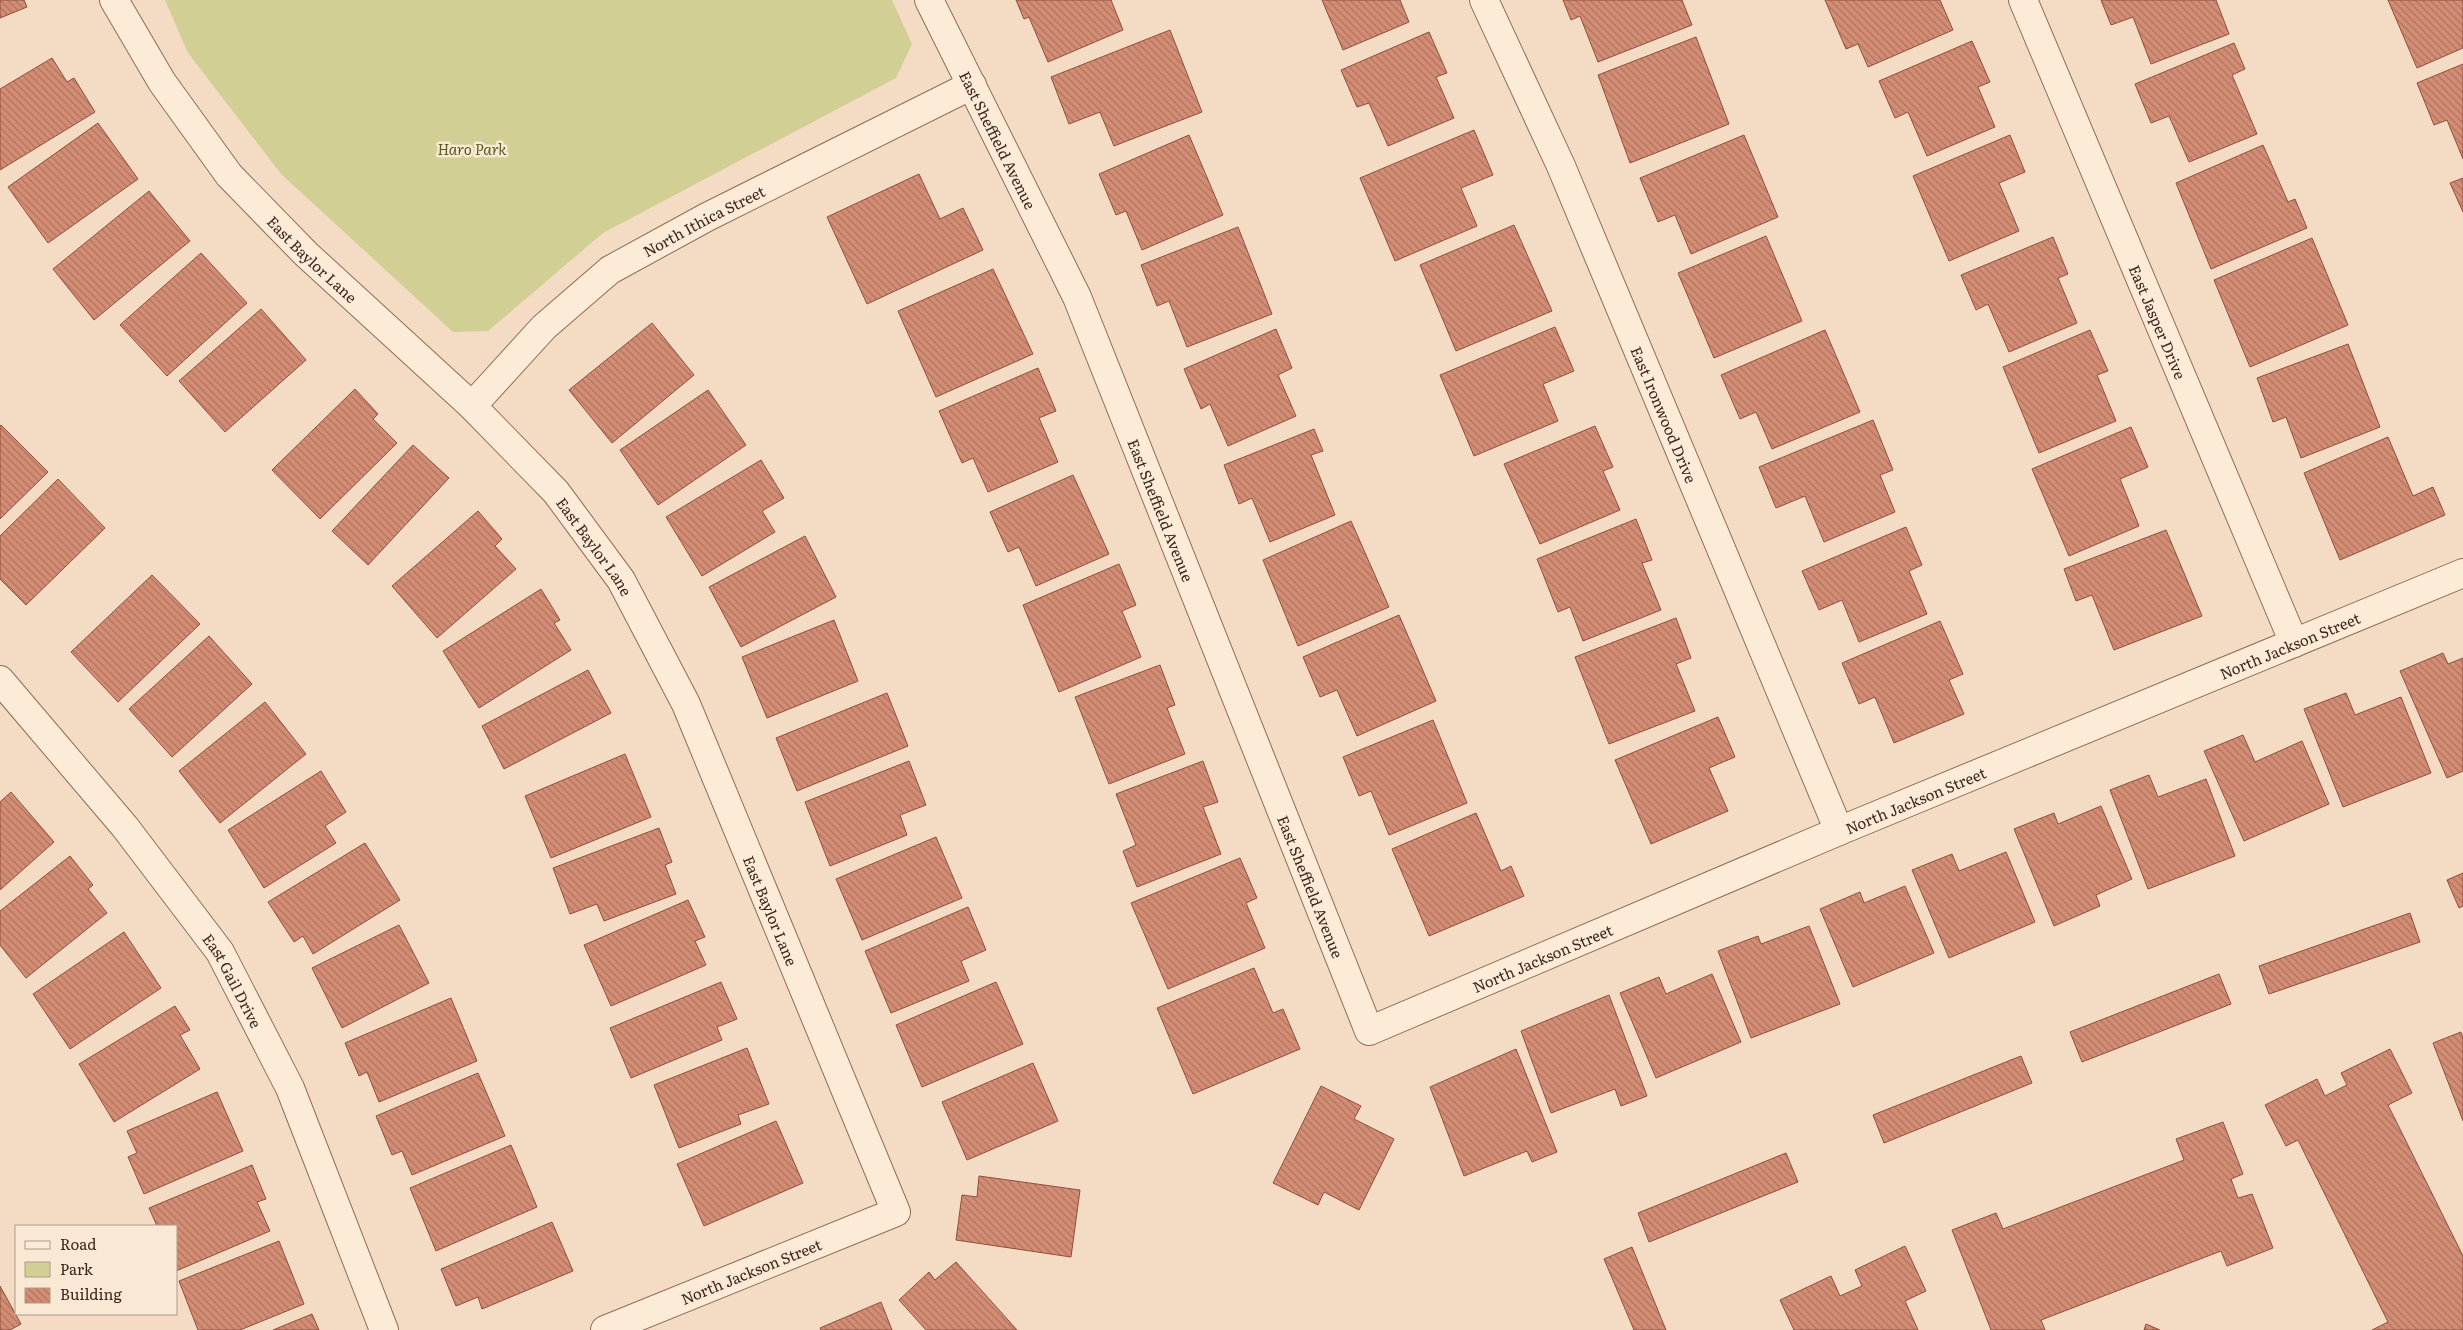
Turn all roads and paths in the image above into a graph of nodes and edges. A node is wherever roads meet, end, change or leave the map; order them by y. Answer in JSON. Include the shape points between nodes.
{"nodes":[{"id":1,"x":114,"y":0,"type":"edge"},
{"id":2,"x":929,"y":0,"type":"edge"},
{"id":3,"x":1484,"y":0,"type":"edge"},
{"id":4,"x":2023,"y":0,"type":"edge"},
{"id":5,"x":972,"y":85,"type":"junction"},
{"id":6,"x":472,"y":406,"type":"junction"},
{"id":7,"x":2463,"y":573,"type":"edge"},
{"id":8,"x":2294,"y":643,"type":"junction"},
{"id":9,"x":0,"y":680,"type":"edge"},
{"id":10,"x":1840,"y":831,"type":"junction"},
{"id":11,"x":1369,"y":1031,"type":"joint"},
{"id":12,"x":896,"y":1212,"type":"joint"},
{"id":13,"x":384,"y":1330,"type":"edge"},
{"id":14,"x":605,"y":1330,"type":"edge"}],
"edges":[{"from":1,"to":6,"type":"street","name":"East Baylor Lane","via":[[162,82],[229,175],[306,254]]},
{"from":2,"to":5,"type":"street","name":"East Sheffield Avenue"},
{"from":3,"to":10,"type":"street","name":"East Ironwood Drive","via":[[1561,166]]},
{"from":4,"to":8,"type":"street","name":"East Jasper Drive"},
{"from":5,"to":6,"type":"street","name":"North Ithica Street","via":[[707,216],[610,270],[544,327]]},
{"from":5,"to":11,"type":"street","name":"East Sheffield Avenue","via":[[1077,296]]},
{"from":6,"to":12,"type":"street","name":"East Baylor Lane","via":[[556,492],[621,580],[686,704]]},
{"from":7,"to":8,"type":"street","name":"North Jackson Street"},
{"from":8,"to":10,"type":"street","name":"North Jackson Street"},
{"from":9,"to":13,"type":"street","name":"East Gail Drive","via":[[125,826],[220,952],[290,1088]]},
{"from":10,"to":11,"type":"street","name":"North Jackson Street"},
{"from":12,"to":14,"type":"street","name":"North Jackson Street"}]}
